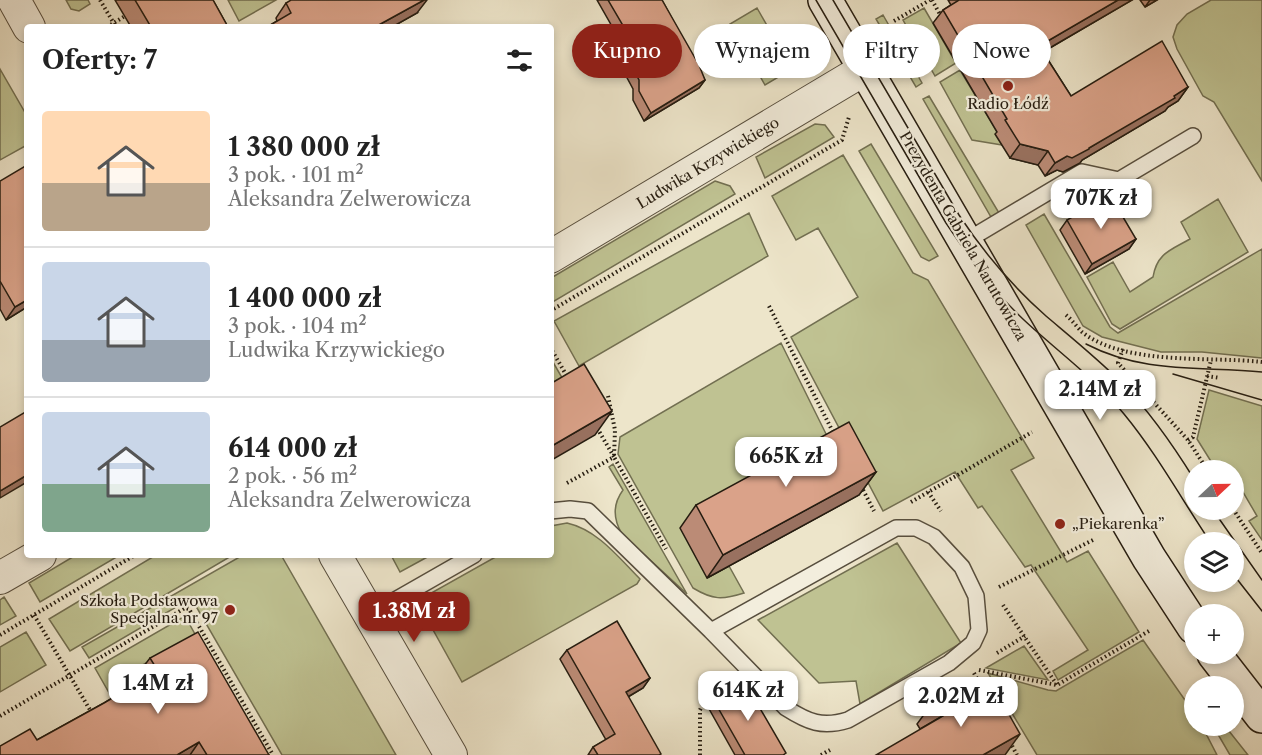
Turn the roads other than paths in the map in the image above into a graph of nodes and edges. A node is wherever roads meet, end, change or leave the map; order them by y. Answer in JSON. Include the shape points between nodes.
{"nodes":[{"id":1,"x":14,"y":0,"type":"edge"},
{"id":2,"x":825,"y":0,"type":"edge"},
{"id":3,"x":27,"y":24,"type":"edge"},
{"id":4,"x":843,"y":31,"type":"edge"},
{"id":5,"x":850,"y":78,"type":"edge"},
{"id":6,"x":870,"y":78,"type":"edge"},
{"id":7,"x":1193,"y":136,"type":"dead end"},
{"id":8,"x":966,"y":241,"type":"junction"},
{"id":9,"x":554,"y":255,"type":"edge"},
{"id":10,"x":554,"y":511,"type":"edge"},
{"id":11,"x":35,"y":558,"type":"edge"},
{"id":12,"x":337,"y":558,"type":"edge"},
{"id":13,"x":469,"y":558,"type":"edge"},
{"id":14,"x":0,"y":578,"type":"edge"},
{"id":15,"x":1184,"y":612,"type":"edge"},
{"id":16,"x":369,"y":615,"type":"junction"},
{"id":17,"x":711,"y":631,"type":"junction"},
{"id":18,"x":1222,"y":664,"type":"edge"},
{"id":19,"x":1262,"y":716,"type":"edge"},
{"id":20,"x":451,"y":755,"type":"edge"}],
"edges":[{"from":1,"to":3,"type":"street"},
{"from":2,"to":4,"type":"street","name":"Prezydenta Gabriela Narutowicza"},
{"from":5,"to":9,"type":"street","name":"Ludwika Krzywickiego"},
{"from":6,"to":8,"type":"street","name":"Prezydenta Gabriela Narutowicza"},
{"from":7,"to":8,"type":"lane","via":[[1119,180],[1082,172]]},
{"from":8,"to":15,"type":"street","name":"Prezydenta Gabriela Narutowicza"},
{"from":10,"to":17,"type":"lane","via":[[588,511]]},
{"from":11,"to":14,"type":"street"},
{"from":12,"to":16,"type":"street"},
{"from":13,"to":16,"type":"lane"},
{"from":16,"to":20,"type":"street"},
{"from":17,"to":17,"type":"lane","via":[[896,528],[916,528],[934,537],[962,567],[976,596],[979,630],[973,643],[949,663],[832,725],[816,723],[786,708]]},
{"from":18,"to":19,"type":"street"}]}
